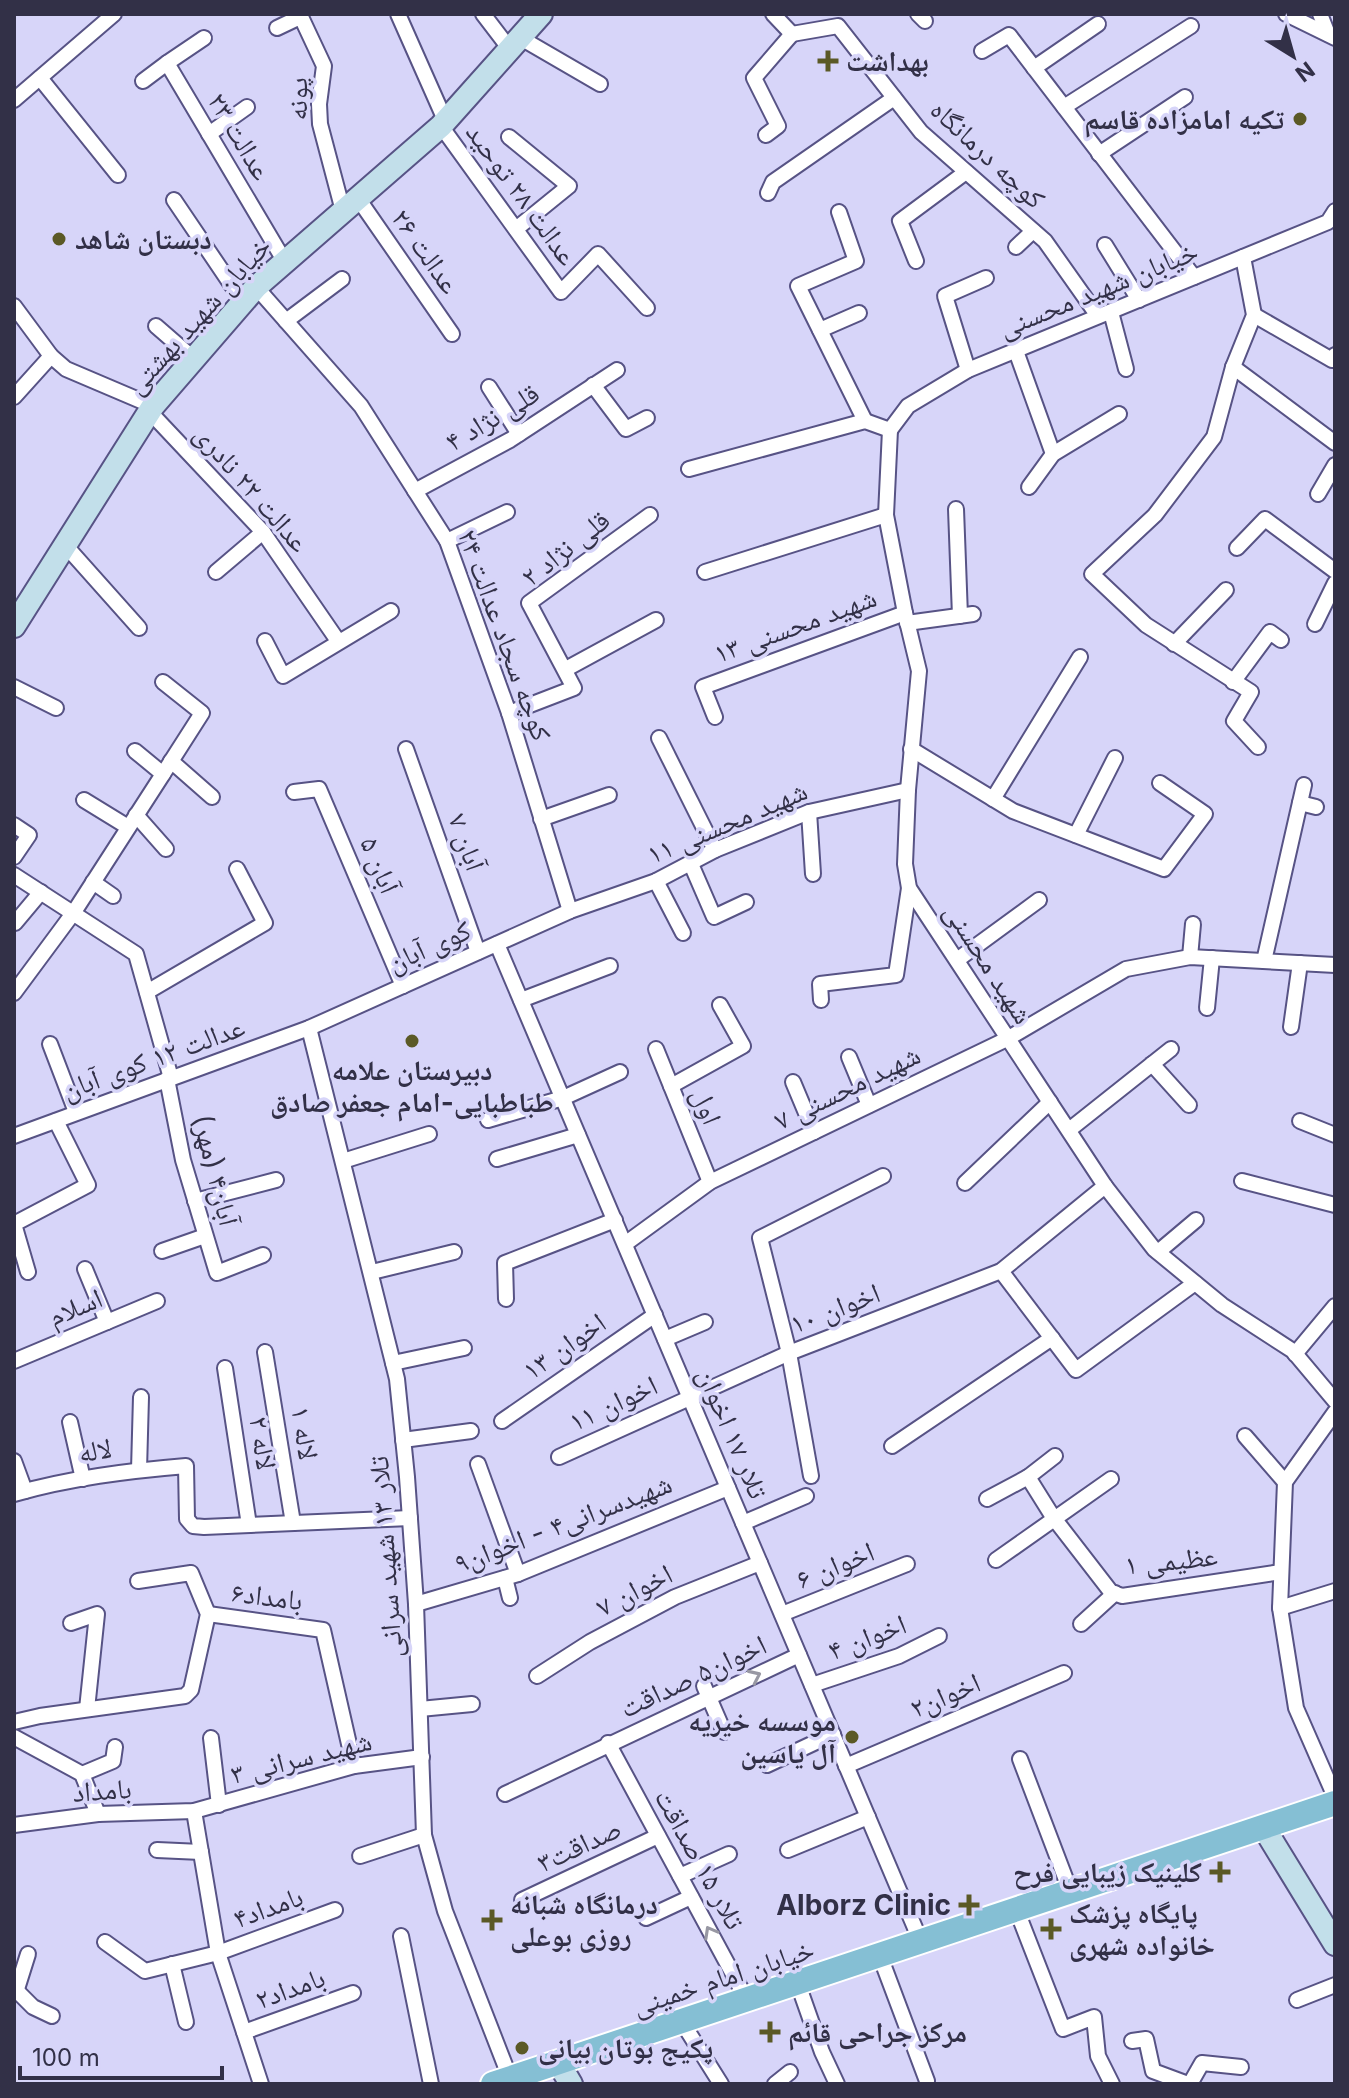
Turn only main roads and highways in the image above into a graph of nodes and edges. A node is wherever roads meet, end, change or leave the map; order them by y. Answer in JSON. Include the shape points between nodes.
{"nodes":[{"id":1,"x":541,"y":14,"type":"edge"},
{"id":2,"x":14,"y":626,"type":"edge"},
{"id":3,"x":1335,"y":1800,"type":"edge"},
{"id":4,"x":1264,"y":1828,"type":"junction"},
{"id":5,"x":1335,"y":1944,"type":"edge"},
{"id":6,"x":558,"y":2062,"type":"junction"},
{"id":7,"x":501,"y":2081,"type":"edge"},
{"id":8,"x":571,"y":2084,"type":"edge"}],
"edges":[{"from":1,"to":2,"type":"main road","name":"خیابان شهید بهشتی","via":[[443,123],[249,295],[151,408]]},
{"from":3,"to":4,"type":"main road","name":"خیابان امام خمینی"},
{"from":4,"to":5,"type":"main road"},
{"from":4,"to":6,"type":"main road","name":"خیابان امام خمینی"},
{"from":6,"to":7,"type":"main road","name":"خیابان امام خمینی"},
{"from":6,"to":8,"type":"main road"}]}
